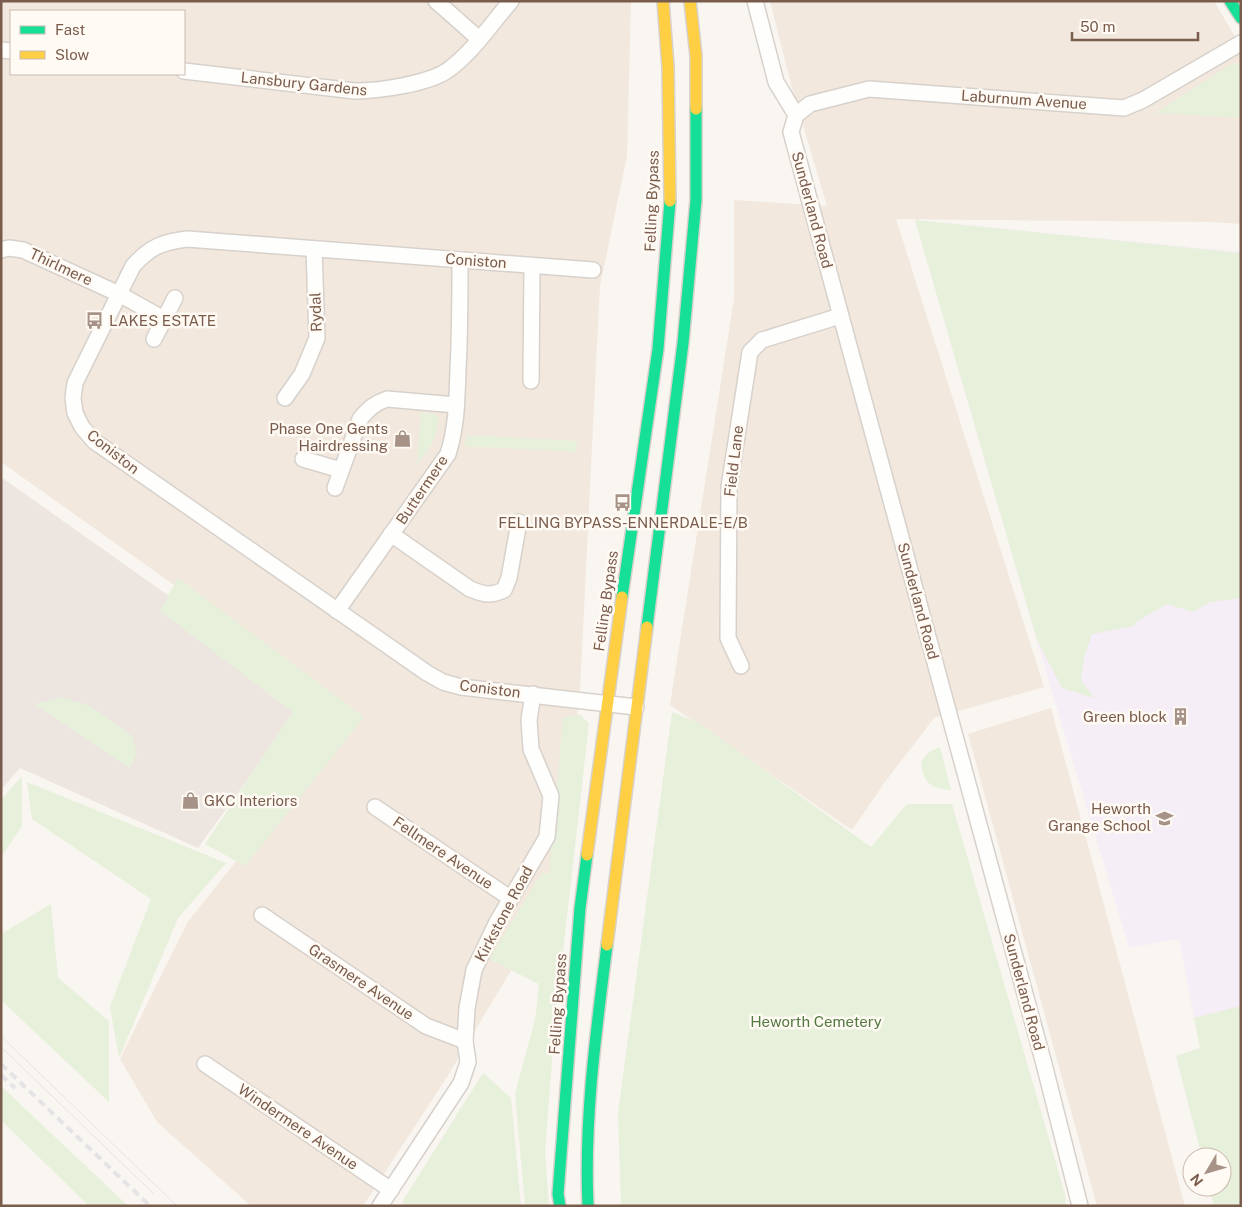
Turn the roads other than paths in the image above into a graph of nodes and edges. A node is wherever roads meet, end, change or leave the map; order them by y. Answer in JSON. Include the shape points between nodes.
{"nodes":[{"id":1,"x":436,"y":1,"type":"edge"},
{"id":2,"x":511,"y":1,"type":"edge"},
{"id":3,"x":663,"y":1,"type":"edge"},
{"id":4,"x":690,"y":1,"type":"edge"},
{"id":5,"x":755,"y":1,"type":"edge"},
{"id":6,"x":1230,"y":1,"type":"edge"},
{"id":7,"x":1241,"y":18,"type":"edge"},
{"id":8,"x":479,"y":39,"type":"junction"},
{"id":9,"x":1241,"y":43,"type":"edge"},
{"id":10,"x":185,"y":71,"type":"edge"},
{"id":11,"x":796,"y":115,"type":"junction"},
{"id":12,"x":314,"y":249,"type":"junction"},
{"id":13,"x":1,"y":250,"type":"edge"},
{"id":14,"x":460,"y":260,"type":"junction"},
{"id":15,"x":532,"y":266,"type":"junction"},
{"id":16,"x":594,"y":270,"type":"dead end"},
{"id":17,"x":119,"y":294,"type":"junction"},
{"id":18,"x":175,"y":298,"type":"dead end"},
{"id":19,"x":840,"y":316,"type":"junction"},
{"id":20,"x":164,"y":319,"type":"junction"},
{"id":21,"x":154,"y":339,"type":"dead end"},
{"id":22,"x":532,"y":381,"type":"dead end"},
{"id":23,"x":285,"y":398,"type":"dead end"},
{"id":24,"x":456,"y":405,"type":"junction"},
{"id":25,"x":303,"y":459,"type":"dead end"},
{"id":26,"x":342,"y":470,"type":"junction"},
{"id":27,"x":335,"y":488,"type":"dead end"},
{"id":28,"x":519,"y":522,"type":"dead end"},
{"id":29,"x":391,"y":534,"type":"junction"},
{"id":30,"x":337,"y":611,"type":"junction"},
{"id":31,"x":741,"y":666,"type":"dead end"},
{"id":32,"x":533,"y":694,"type":"junction"},
{"id":33,"x":606,"y":704,"type":"junction"},
{"id":34,"x":636,"y":707,"type":"junction"},
{"id":35,"x":375,"y":807,"type":"dead end"},
{"id":36,"x":510,"y":898,"type":"junction"},
{"id":37,"x":262,"y":915,"type":"dead end"},
{"id":38,"x":465,"y":1041,"type":"junction"},
{"id":39,"x":205,"y":1064,"type":"dead end"},
{"id":40,"x":391,"y":1190,"type":"junction"},
{"id":41,"x":380,"y":1206,"type":"edge"},
{"id":42,"x":560,"y":1206,"type":"edge"},
{"id":43,"x":588,"y":1206,"type":"edge"},
{"id":44,"x":1080,"y":1206,"type":"edge"}],
"edges":[{"from":1,"to":8,"type":"street"},
{"from":2,"to":8,"type":"street","name":"Lansbury Gardens"},
{"from":3,"to":33,"type":"main road","name":"Felling Bypass","via":[[668,66],[670,200],[664,280],[658,349]]},
{"from":4,"to":34,"type":"main road","via":[[696,56],[696,200],[683,343]]},
{"from":5,"to":11,"type":"street","via":[[776,82]]},
{"from":6,"to":7,"type":"main road"},
{"from":8,"to":10,"type":"street","name":"Lansbury Gardens","via":[[445,72],[379,90],[355,91]]},
{"from":9,"to":11,"type":"street","name":"Laburnum Avenue","via":[[1124,108],[869,89],[810,104]]},
{"from":11,"to":19,"type":"street","name":"Sunderland Road","via":[[791,132]]},
{"from":12,"to":14,"type":"street","name":"Coniston"},
{"from":12,"to":17,"type":"street","name":"Coniston","via":[[187,239],[170,241],[143,255],[133,266]]},
{"from":12,"to":23,"type":"street","name":"Rydal","via":[[317,338],[302,374]]},
{"from":13,"to":17,"type":"street","name":"Thirlmere","via":[[23,250]]},
{"from":14,"to":15,"type":"street","name":"Coniston"},
{"from":14,"to":24,"type":"street","name":"Buttermere"},
{"from":15,"to":16,"type":"street","name":"Coniston"},
{"from":15,"to":22,"type":"street"},
{"from":17,"to":20,"type":"street","name":"Thirlmere"},
{"from":17,"to":30,"type":"street","name":"Coniston","via":[[75,383],[75,413],[82,427],[102,447]]},
{"from":18,"to":20,"type":"street"},
{"from":19,"to":31,"type":"street","name":"Field Lane","via":[[762,340],[750,352],[728,487],[728,638]]},
{"from":19,"to":44,"type":"street","name":"Sunderland Road"},
{"from":20,"to":21,"type":"street"},
{"from":24,"to":26,"type":"street","via":[[387,400],[376,403],[360,419]]},
{"from":24,"to":29,"type":"street","name":"Buttermere","via":[[448,454]]},
{"from":25,"to":26,"type":"street"},
{"from":26,"to":27,"type":"street"},
{"from":28,"to":29,"type":"street","via":[[509,578],[504,590],[492,595],[470,589]]},
{"from":29,"to":30,"type":"street","name":"Buttermere"},
{"from":30,"to":32,"type":"street","name":"Coniston","via":[[443,682],[461,687]]},
{"from":32,"to":33,"type":"street","name":"Coniston"},
{"from":32,"to":36,"type":"street","name":"Kirkstone Road","via":[[531,749],[551,796],[547,837]]},
{"from":33,"to":34,"type":"street","name":"Coniston"},
{"from":33,"to":42,"type":"main road","name":"Felling Bypass","via":[[580,908],[558,1194]]},
{"from":34,"to":43,"type":"main road","via":[[588,1101]]},
{"from":35,"to":36,"type":"street","name":"Fellmere Avenue"},
{"from":36,"to":38,"type":"street","name":"Kirkstone Road","via":[[474,970]]},
{"from":37,"to":38,"type":"street","name":"Grasmere Avenue","via":[[426,1026]]},
{"from":38,"to":40,"type":"street","name":"Kirkstone Road","via":[[468,1062],[461,1083]]},
{"from":39,"to":40,"type":"street","name":"Windermere Avenue"},
{"from":40,"to":41,"type":"street","name":"Kirkstone Road"}]}
